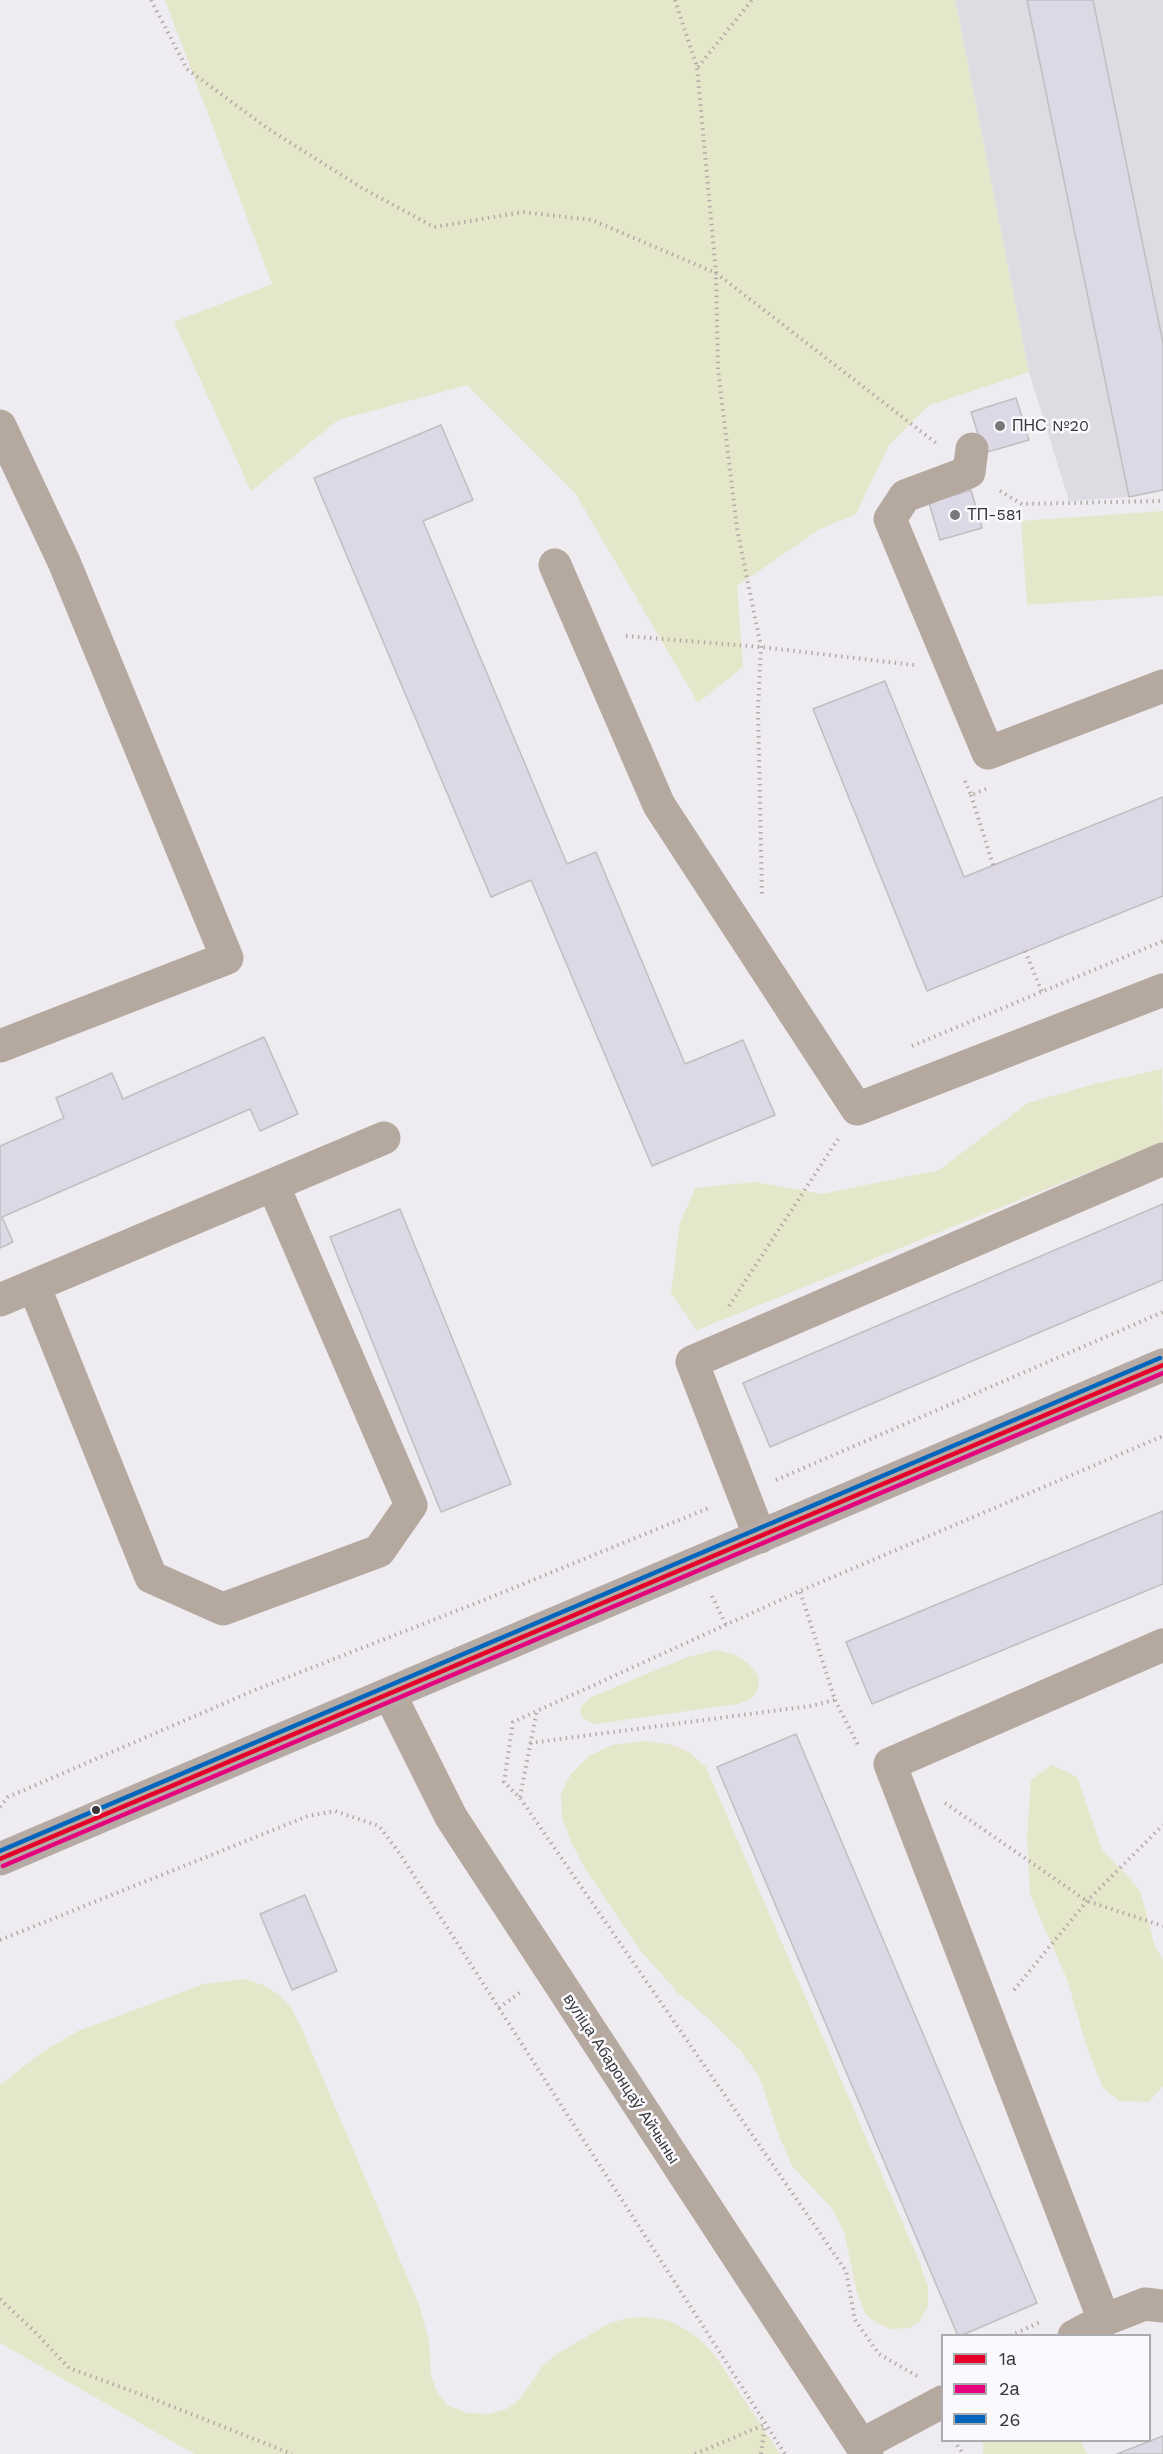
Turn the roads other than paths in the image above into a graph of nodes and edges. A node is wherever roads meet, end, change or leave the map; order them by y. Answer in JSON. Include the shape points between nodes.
{"nodes":[{"id":1,"x":0,"y":426,"type":"edge"},
{"id":2,"x":970,"y":460,"type":"road end"},
{"id":3,"x":555,"y":565,"type":"dead end"},
{"id":4,"x":1163,"y":686,"type":"edge"},
{"id":5,"x":1163,"y":990,"type":"edge"},
{"id":6,"x":0,"y":1046,"type":"edge"},
{"id":7,"x":384,"y":1138,"type":"dead end"},
{"id":8,"x":1163,"y":1159,"type":"edge"},
{"id":9,"x":273,"y":1185,"type":"junction"},
{"id":10,"x":34,"y":1286,"type":"junction"},
{"id":11,"x":0,"y":1300,"type":"edge"},
{"id":12,"x":1163,"y":1365,"type":"edge"},
{"id":13,"x":760,"y":1537,"type":"junction"},
{"id":14,"x":1163,"y":1645,"type":"edge"},
{"id":15,"x":390,"y":1695,"type":"junction"},
{"id":16,"x":0,"y":1859,"type":"edge"},
{"id":17,"x":1163,"y":2306,"type":"edge"},
{"id":18,"x":1104,"y":2320,"type":"junction"},
{"id":19,"x":1078,"y":2334,"type":"edge"},
{"id":20,"x":938,"y":2404,"type":"edge"},
{"id":21,"x":864,"y":2450,"type":"edge"}],
"edges":[{"from":1,"to":6,"type":"street","via":[[64,562],[227,958]]},
{"from":2,"to":4,"type":"street","via":[[905,496],[890,519],[988,753]]},
{"from":3,"to":5,"type":"street","via":[[659,804],[857,1109]]},
{"from":7,"to":9,"type":"street"},
{"from":8,"to":13,"type":"street","via":[[693,1362]]},
{"from":9,"to":10,"type":"street"},
{"from":9,"to":10,"type":"street","via":[[411,1505],[378,1551],[223,1609],[151,1577]]},
{"from":10,"to":11,"type":"street"},
{"from":12,"to":13,"type":"main road"},
{"from":13,"to":15,"type":"main road"},
{"from":14,"to":18,"type":"street","via":[[890,1764]]},
{"from":15,"to":16,"type":"main road"},
{"from":15,"to":21,"type":"street","name":"вуліца Абаронцаў Айчыны","via":[[451,1817]]},
{"from":17,"to":18,"type":"street","via":[[1145,2304]]},
{"from":18,"to":19,"type":"street"},
{"from":20,"to":21,"type":"street"}]}
